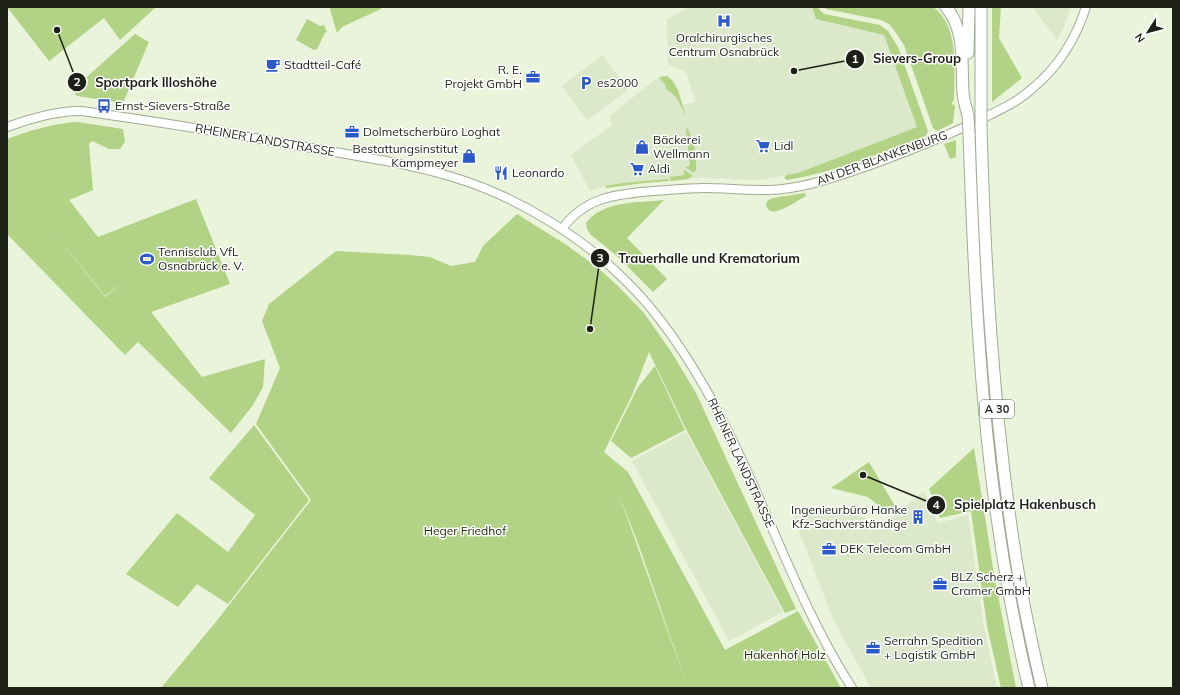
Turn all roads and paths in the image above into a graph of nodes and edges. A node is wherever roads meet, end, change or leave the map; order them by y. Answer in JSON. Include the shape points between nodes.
{"nodes":[{"id":1,"x":946,"y":7,"type":"edge"},
{"id":2,"x":968,"y":7,"type":"edge"},
{"id":3,"x":981,"y":7,"type":"edge"},
{"id":4,"x":1086,"y":7,"type":"edge"},
{"id":5,"x":968,"y":115,"type":"junction"},
{"id":6,"x":7,"y":127,"type":"edge"},
{"id":7,"x":562,"y":230,"type":"junction"},
{"id":8,"x":852,"y":688,"type":"edge"},
{"id":9,"x":1029,"y":688,"type":"edge"},
{"id":10,"x":1042,"y":688,"type":"edge"}],
"edges":[{"from":1,"to":5,"type":"highway","via":[[953,16],[961,38],[962,92]]},
{"from":2,"to":5,"type":"highway","number":"A 30"},
{"from":3,"to":10,"type":"highway","number":"A 30","bridge":true,"via":[[981,127],[987,273],[999,429],[1014,547]]},
{"from":4,"to":7,"type":"street","name":"AN DER BLANKENBURG","via":[[1064,54],[1034,87],[1002,109],[913,150],[793,188],[702,188],[621,194],[588,205],[575,214]]},
{"from":5,"to":9,"type":"highway","number":"A 30","bridge":true,"via":[[973,256],[987,441],[1007,584]]},
{"from":6,"to":7,"type":"street","name":"RHEINER LANDSTRASSE","via":[[72,110],[182,125],[380,160],[465,181],[505,197]]},
{"from":7,"to":8,"type":"street","name":"RHEINER LANDSTRASSE","via":[[601,257],[627,281],[668,330],[695,370],[739,454],[820,633]]}]}
